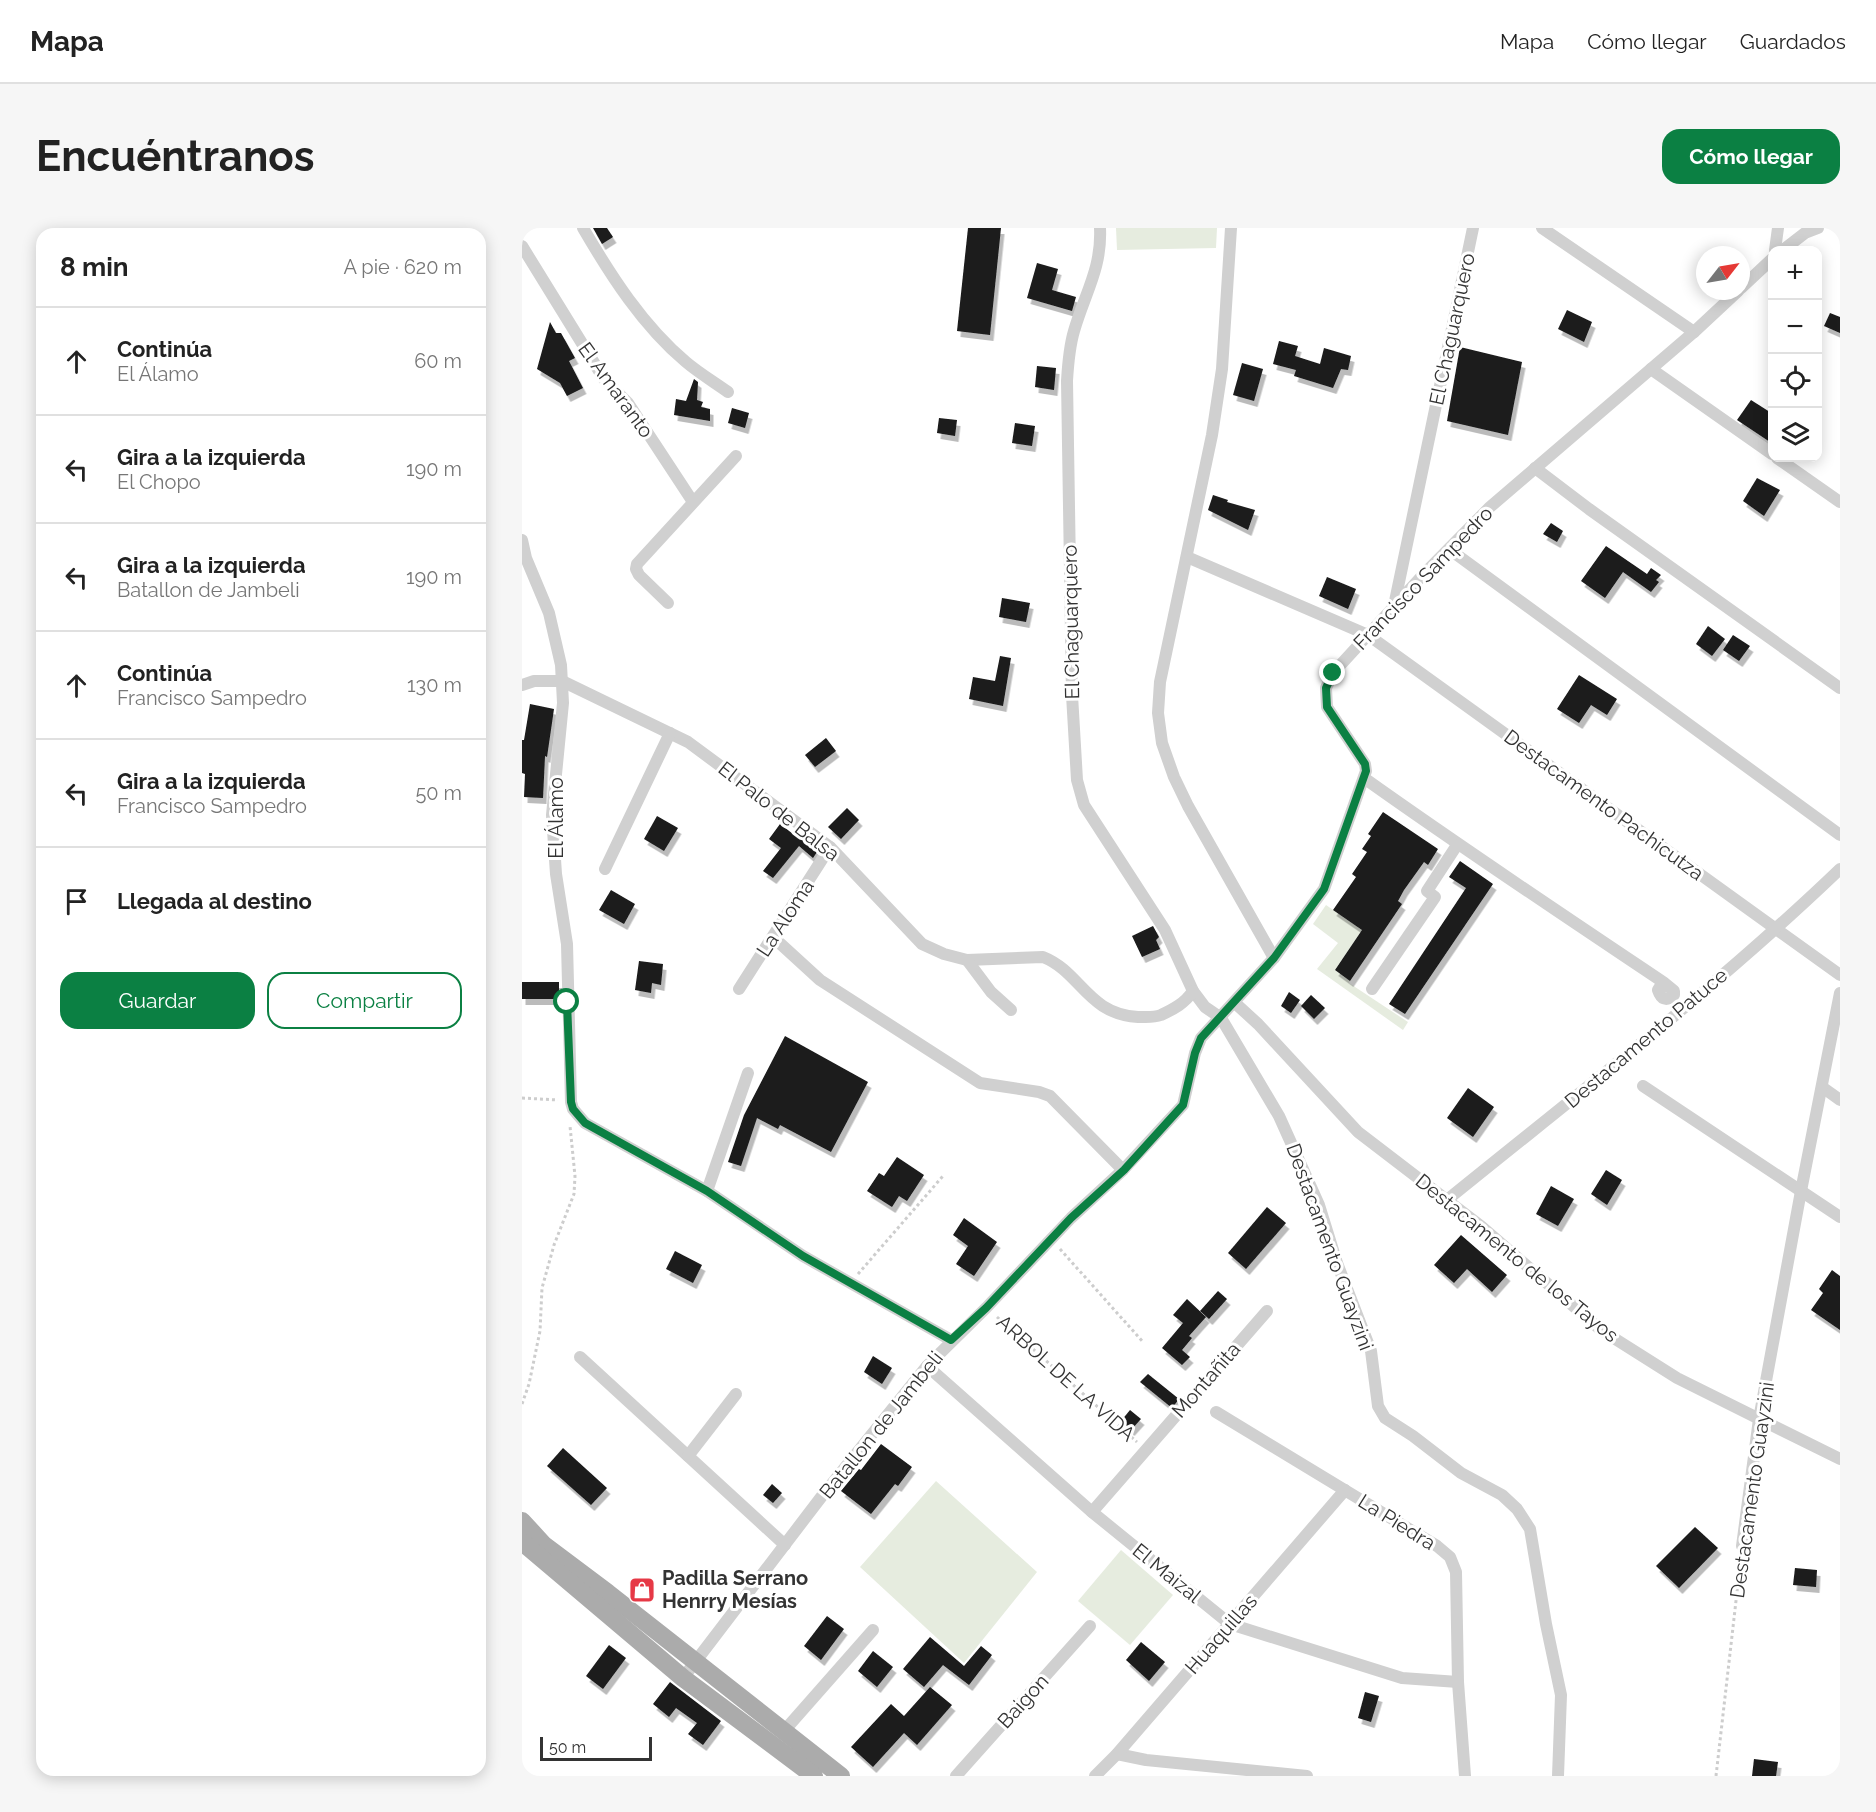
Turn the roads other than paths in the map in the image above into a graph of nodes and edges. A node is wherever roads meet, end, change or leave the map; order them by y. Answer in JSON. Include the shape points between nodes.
{"nodes":[{"id":1,"x":583,"y":228,"type":"edge"},
{"id":2,"x":1100,"y":228,"type":"edge"},
{"id":3,"x":1231,"y":228,"type":"edge"},
{"id":4,"x":1473,"y":228,"type":"edge"},
{"id":5,"x":1542,"y":228,"type":"edge"},
{"id":6,"x":1778,"y":228,"type":"edge"},
{"id":7,"x":1818,"y":228,"type":"edge"},
{"id":8,"x":522,"y":246,"type":"edge"},
{"id":9,"x":1776,"y":246,"type":"edge"},
{"id":10,"x":1788,"y":246,"type":"edge"},
{"id":11,"x":1768,"y":264,"type":"edge"},
{"id":12,"x":1750,"y":280,"type":"edge"},
{"id":13,"x":1728,"y":300,"type":"edge"},
{"id":14,"x":1694,"y":332,"type":"junction"},
{"id":15,"x":1651,"y":369,"type":"junction"},
{"id":16,"x":728,"y":392,"type":"dead end"},
{"id":17,"x":1768,"y":451,"type":"edge"},
{"id":18,"x":736,"y":456,"type":"dead end"},
{"id":19,"x":1783,"y":462,"type":"edge"},
{"id":20,"x":1535,"y":468,"type":"junction"},
{"id":21,"x":693,"y":502,"type":"junction"},
{"id":22,"x":1840,"y":502,"type":"edge"},
{"id":23,"x":522,"y":540,"type":"edge"},
{"id":24,"x":1449,"y":549,"type":"junction"},
{"id":25,"x":1187,"y":557,"type":"junction"},
{"id":26,"x":668,"y":603,"type":"dead end"},
{"id":27,"x":1394,"y":607,"type":"junction"},
{"id":28,"x":1368,"y":635,"type":"junction"},
{"id":29,"x":562,"y":681,"type":"junction"},
{"id":30,"x":522,"y":685,"type":"edge"},
{"id":31,"x":1840,"y":688,"type":"edge"},
{"id":32,"x":670,"y":733,"type":"junction"},
{"id":33,"x":1364,"y":778,"type":"junction"},
{"id":34,"x":1840,"y":835,"type":"edge"},
{"id":35,"x":1457,"y":845,"type":"junction"},
{"id":36,"x":830,"y":847,"type":"junction"},
{"id":37,"x":605,"y":868,"type":"dead end"},
{"id":38,"x":1840,"y":869,"type":"edge"},
{"id":39,"x":1777,"y":930,"type":"junction"},
{"id":40,"x":773,"y":937,"type":"junction"},
{"id":41,"x":1274,"y":958,"type":"junction"},
{"id":42,"x":967,"y":960,"type":"junction"},
{"id":43,"x":1840,"y":975,"type":"edge"},
{"id":44,"x":1663,"y":982,"type":"dead end"},
{"id":45,"x":739,"y":989,"type":"dead end"},
{"id":46,"x":1372,"y":989,"type":"dead end"},
{"id":47,"x":1193,"y":991,"type":"junction"},
{"id":48,"x":1840,"y":993,"type":"edge"},
{"id":49,"x":1234,"y":1003,"type":"junction"},
{"id":50,"x":1011,"y":1010,"type":"dead end"},
{"id":51,"x":1221,"y":1018,"type":"junction"},
{"id":52,"x":748,"y":1072,"type":"dead end"},
{"id":53,"x":1643,"y":1086,"type":"dead end"},
{"id":54,"x":1822,"y":1087,"type":"junction"},
{"id":55,"x":1840,"y":1100,"type":"edge"},
{"id":56,"x":1124,"y":1170,"type":"junction"},
{"id":57,"x":707,"y":1191,"type":"junction"},
{"id":58,"x":1801,"y":1191,"type":"junction"},
{"id":59,"x":1447,"y":1200,"type":"junction"},
{"id":60,"x":1840,"y":1217,"type":"edge"},
{"id":61,"x":1267,"y":1311,"type":"dead end"},
{"id":62,"x":951,"y":1340,"type":"junction"},
{"id":63,"x":580,"y":1357,"type":"dead end"},
{"id":64,"x":927,"y":1366,"type":"junction"},
{"id":65,"x":736,"y":1394,"type":"dead end"},
{"id":66,"x":1216,"y":1412,"type":"dead end"},
{"id":67,"x":1759,"y":1419,"type":"junction"},
{"id":68,"x":688,"y":1456,"type":"junction"},
{"id":69,"x":1840,"y":1459,"type":"edge"},
{"id":70,"x":1345,"y":1490,"type":"junction"},
{"id":71,"x":1092,"y":1512,"type":"junction"},
{"id":72,"x":522,"y":1521,"type":"edge"},
{"id":73,"x":522,"y":1542,"type":"edge"},
{"id":74,"x":785,"y":1545,"type":"junction"},
{"id":75,"x":1742,"y":1546,"type":"road end"},
{"id":76,"x":1230,"y":1623,"type":"junction"},
{"id":77,"x":1090,"y":1626,"type":"dead end"},
{"id":78,"x":873,"y":1630,"type":"dead end"},
{"id":79,"x":695,"y":1661,"type":"junction"},
{"id":80,"x":683,"y":1678,"type":"junction"},
{"id":81,"x":1458,"y":1682,"type":"junction"},
{"id":82,"x":784,"y":1731,"type":"junction"},
{"id":83,"x":1117,"y":1754,"type":"junction"},
{"id":84,"x":814,"y":1776,"type":"edge"},
{"id":85,"x":841,"y":1776,"type":"edge"},
{"id":86,"x":956,"y":1776,"type":"edge"},
{"id":87,"x":1095,"y":1776,"type":"edge"},
{"id":88,"x":1307,"y":1776,"type":"edge"},
{"id":89,"x":1465,"y":1776,"type":"edge"},
{"id":90,"x":1558,"y":1776,"type":"edge"}],
"edges":[{"from":1,"to":16,"type":"street","via":[[606,269],[651,327],[686,362]]},
{"from":2,"to":47,"type":"street","name":"El Chaguarquero","via":[[1098,265],[1068,353],[1072,695],[1077,780],[1084,805],[1165,930]]},
{"from":3,"to":25,"type":"street","via":[[1222,369]]},
{"from":4,"to":27,"type":"street","name":"El Chaguarquero"},
{"from":5,"to":14,"type":"street"},
{"from":6,"to":9,"type":"street"},
{"from":7,"to":10,"type":"street"},
{"from":8,"to":21,"type":"street","name":"El Amaranto","via":[[604,379],[628,403]]},
{"from":11,"to":12,"type":"street","name":"Francisco Sampedro"},
{"from":13,"to":14,"type":"street","name":"Francisco Sampedro"},
{"from":14,"to":15,"type":"street","name":"Francisco Sampedro"},
{"from":15,"to":17,"type":"street"},
{"from":15,"to":20,"type":"street","name":"Francisco Sampedro"},
{"from":18,"to":21,"type":"street"},
{"from":19,"to":22,"type":"street"},
{"from":20,"to":24,"type":"street","name":"Francisco Sampedro"},
{"from":20,"to":31,"type":"street"},
{"from":21,"to":26,"type":"street","via":[[637,564],[639,575]]},
{"from":23,"to":29,"type":"street","name":"El Álamo","via":[[549,613]]},
{"from":24,"to":27,"type":"street","name":"Francisco Sampedro"},
{"from":24,"to":34,"type":"street"},
{"from":25,"to":28,"type":"street","name":"Destacamento Pachicutza"},
{"from":25,"to":41,"type":"street","via":[[1160,682],[1158,713],[1162,743],[1188,806]]},
{"from":27,"to":28,"type":"street","name":"Francisco Sampedro"},
{"from":28,"to":33,"type":"street","name":"Francisco Sampedro","via":[[1333,673],[1326,688],[1328,712],[1365,764]]},
{"from":28,"to":39,"type":"street","name":"Destacamento Pachicutza"},
{"from":29,"to":30,"type":"street","name":"El Palo de Balsa"},
{"from":29,"to":32,"type":"street","name":"El Palo de Balsa"},
{"from":29,"to":57,"type":"street","name":"El Álamo","via":[[552,815],[567,944],[571,1102],[585,1123]]},
{"from":32,"to":36,"type":"street","name":"El Palo de Balsa","via":[[688,742]]},
{"from":32,"to":37,"type":"street"},
{"from":33,"to":35,"type":"street"},
{"from":33,"to":41,"type":"street","via":[[1324,889]]},
{"from":35,"to":44,"type":"street"},
{"from":35,"to":46,"type":"street","via":[[1427,891],[1435,897]]},
{"from":36,"to":40,"type":"street","name":"La Aloma"},
{"from":36,"to":42,"type":"street","name":"El Palo de Balsa","via":[[922,944]]},
{"from":38,"to":39,"type":"street","name":"Destacamento Patuce"},
{"from":39,"to":43,"type":"street","name":"Destacamento Pachicutza"},
{"from":39,"to":59,"type":"street","name":"Destacamento Patuce"},
{"from":40,"to":45,"type":"street","name":"La Aloma"},
{"from":40,"to":56,"type":"street","via":[[820,980],[980,1083],[1050,1096]]},
{"from":41,"to":49,"type":"street"},
{"from":42,"to":47,"type":"street","name":"El Palo de Balsa","via":[[1043,957],[1107,1009],[1125,1016],[1153,1018],[1174,1009]]},
{"from":42,"to":50,"type":"street","via":[[991,992]]},
{"from":47,"to":51,"type":"street","name":"El Chaguarquero","via":[[1205,1007]]},
{"from":48,"to":54,"type":"street","name":"Destacamento Guayzini"},
{"from":49,"to":51,"type":"street"},
{"from":49,"to":59,"type":"street","name":"Destacamento de los Tayos","via":[[1358,1132]]},
{"from":51,"to":56,"type":"street","name":"Batallon de Jambeli","via":[[1201,1038],[1183,1105]]},
{"from":51,"to":90,"type":"street","name":"Destacamento Guayzini","via":[[1279,1116],[1319,1205],[1371,1351],[1381,1412],[1461,1473],[1502,1495],[1530,1529],[1561,1695]]},
{"from":52,"to":57,"type":"street"},
{"from":53,"to":58,"type":"street"},
{"from":54,"to":55,"type":"street"},
{"from":54,"to":58,"type":"street","name":"Destacamento Guayzini"},
{"from":56,"to":62,"type":"street","name":"Batallon de Jambeli"},
{"from":57,"to":62,"type":"street","via":[[803,1256]]},
{"from":58,"to":60,"type":"street"},
{"from":58,"to":67,"type":"street","name":"Destacamento Guayzini"},
{"from":59,"to":67,"type":"street","name":"Destacamento de los Tayos","via":[[1601,1330],[1677,1378]]},
{"from":61,"to":71,"type":"street","name":"Montañita"},
{"from":62,"to":64,"type":"street","name":"Batallon de Jambeli"},
{"from":63,"to":68,"type":"street"},
{"from":64,"to":71,"type":"street","name":"El Maizal"},
{"from":64,"to":74,"type":"street","name":"Batallon de Jambeli"},
{"from":65,"to":68,"type":"street"},
{"from":66,"to":70,"type":"street","name":"La Piedra"},
{"from":67,"to":69,"type":"street","name":"Destacamento de los Tayos"},
{"from":67,"to":75,"type":"street","name":"Destacamento Guayzini"},
{"from":68,"to":74,"type":"street"},
{"from":70,"to":76,"type":"street","name":"Huaquillas"},
{"from":70,"to":81,"type":"street","name":"La Piedra","via":[[1450,1557],[1456,1572]]},
{"from":71,"to":76,"type":"street","name":"El Maizal"},
{"from":72,"to":79,"type":"main road","via":[[544,1545]]},
{"from":73,"to":80,"type":"main road"},
{"from":74,"to":79,"type":"street","name":"Batallon de Jambeli"},
{"from":76,"to":81,"type":"street","name":"El Maizal","via":[[1402,1678]]},
{"from":76,"to":83,"type":"street","name":"Huaquillas"},
{"from":77,"to":86,"type":"street","name":"Baigon"},
{"from":78,"to":82,"type":"street"},
{"from":79,"to":80,"type":"street","name":"Batallon de Jambeli"},
{"from":79,"to":82,"type":"main road"},
{"from":80,"to":84,"type":"main road"},
{"from":81,"to":89,"type":"street","name":"La Piedra"},
{"from":82,"to":85,"type":"main road"},
{"from":83,"to":87,"type":"street","name":"Huaquillas"},
{"from":83,"to":88,"type":"street"}]}
